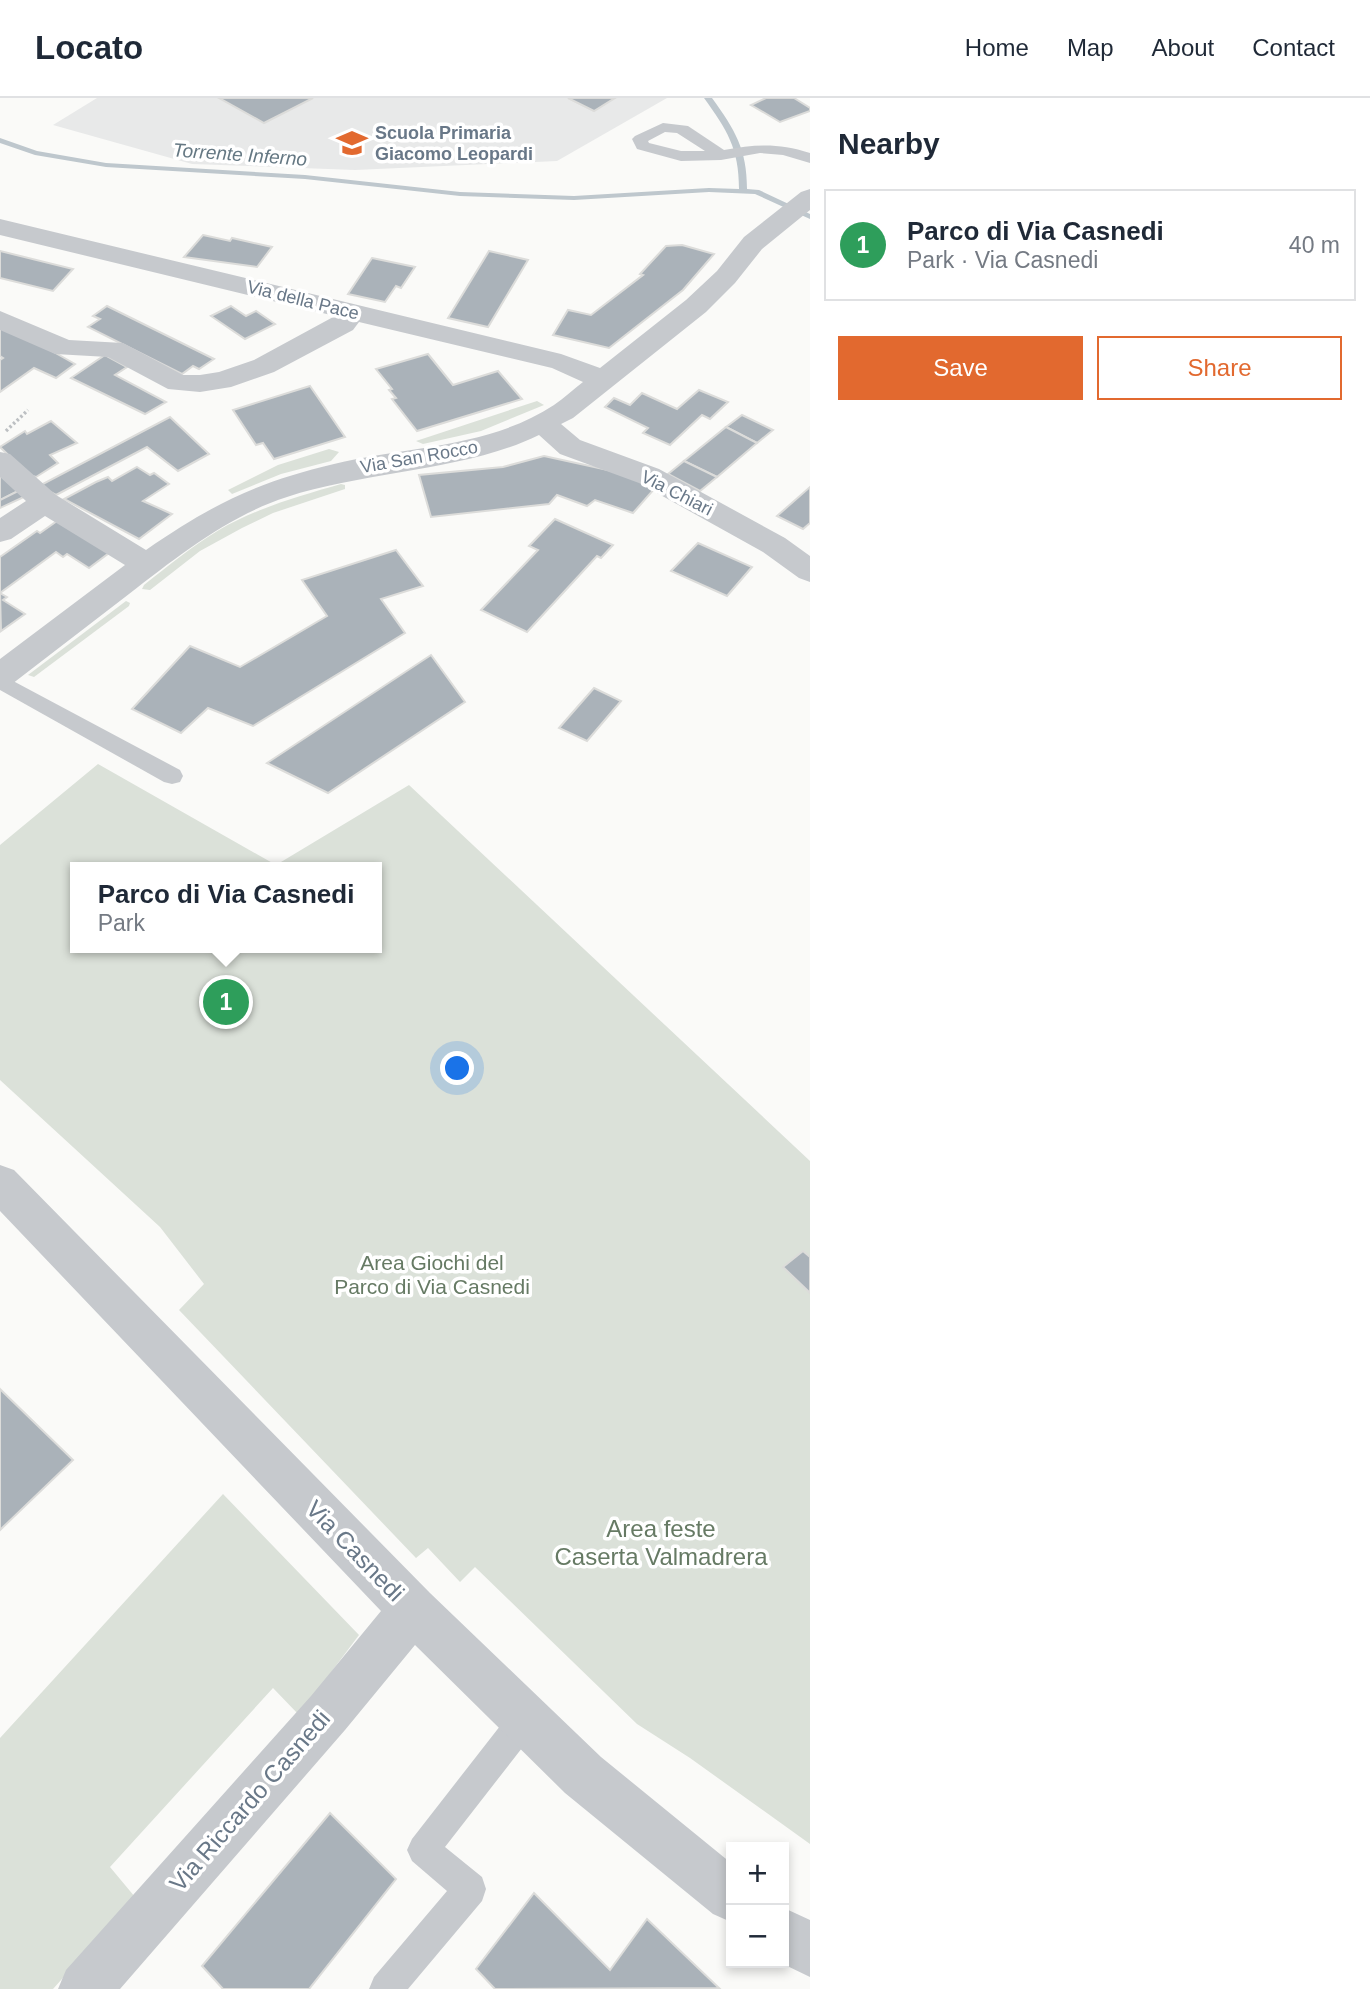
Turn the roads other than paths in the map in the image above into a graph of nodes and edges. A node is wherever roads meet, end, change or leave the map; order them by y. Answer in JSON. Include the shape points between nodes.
{"nodes":[{"id":1,"x":726,"y":154,"type":"dead end"},
{"id":2,"x":810,"y":158,"type":"edge"},
{"id":3,"x":810,"y":197,"type":"edge"},
{"id":4,"x":0,"y":227,"type":"edge"},
{"id":5,"x":353,"y":312,"type":"junction"},
{"id":6,"x":0,"y":319,"type":"edge"},
{"id":7,"x":604,"y":380,"type":"junction"},
{"id":8,"x":542,"y":423,"type":"junction"},
{"id":9,"x":0,"y":461,"type":"edge"},
{"id":10,"x":45,"y":502,"type":"junction"},
{"id":11,"x":0,"y":532,"type":"edge"},
{"id":12,"x":147,"y":565,"type":"junction"},
{"id":13,"x":810,"y":571,"type":"edge"},
{"id":14,"x":0,"y":679,"type":"edge"},
{"id":15,"x":172,"y":776,"type":"dead end"},
{"id":16,"x":0,"y":1183,"type":"edge"},
{"id":17,"x":412,"y":1610,"type":"junction"},
{"id":18,"x":525,"y":1719,"type":"junction"},
{"id":19,"x":726,"y":1892,"type":"edge"},
{"id":20,"x":789,"y":1937,"type":"edge"},
{"id":21,"x":810,"y":1951,"type":"edge"},
{"id":22,"x":85,"y":1989,"type":"edge"},
{"id":23,"x":386,"y":1989,"type":"edge"}],
"edges":[{"from":1,"to":2,"type":"lane","via":[[760,148]]},
{"from":3,"to":7,"type":"street","name":"Via San Rocco","via":[[745,251],[715,289]]},
{"from":4,"to":5,"type":"street","name":"Via della Pace"},
{"from":5,"to":6,"type":"street","via":[[343,324],[238,376],[189,384],[178,383],[113,349],[65,348]]},
{"from":5,"to":7,"type":"street","name":"Via della Pace","via":[[561,362]]},
{"from":7,"to":8,"type":"street","name":"Via San Rocco"},
{"from":8,"to":12,"type":"street","name":"Via San Rocco","via":[[475,448],[336,472],[274,491],[207,522]]},
{"from":8,"to":13,"type":"street","name":"Via Chiari","via":[[570,447],[649,476],[774,545]]},
{"from":9,"to":10,"type":"street"},
{"from":10,"to":11,"type":"street"},
{"from":10,"to":12,"type":"street"},
{"from":12,"to":14,"type":"street","name":"Via San Rocco"},
{"from":14,"to":15,"type":"lane"},
{"from":16,"to":17,"type":"street","name":"Via Casnedi"},
{"from":17,"to":18,"type":"street","name":"Via Casnedi"},
{"from":17,"to":22,"type":"street","name":"Via Riccardo Casnedi","via":[[328,1713]]},
{"from":18,"to":19,"type":"street","name":"Via Casnedi","via":[[583,1775]]},
{"from":18,"to":23,"type":"lane","via":[[423,1850],[470,1889]]},
{"from":20,"to":21,"type":"street"}]}
